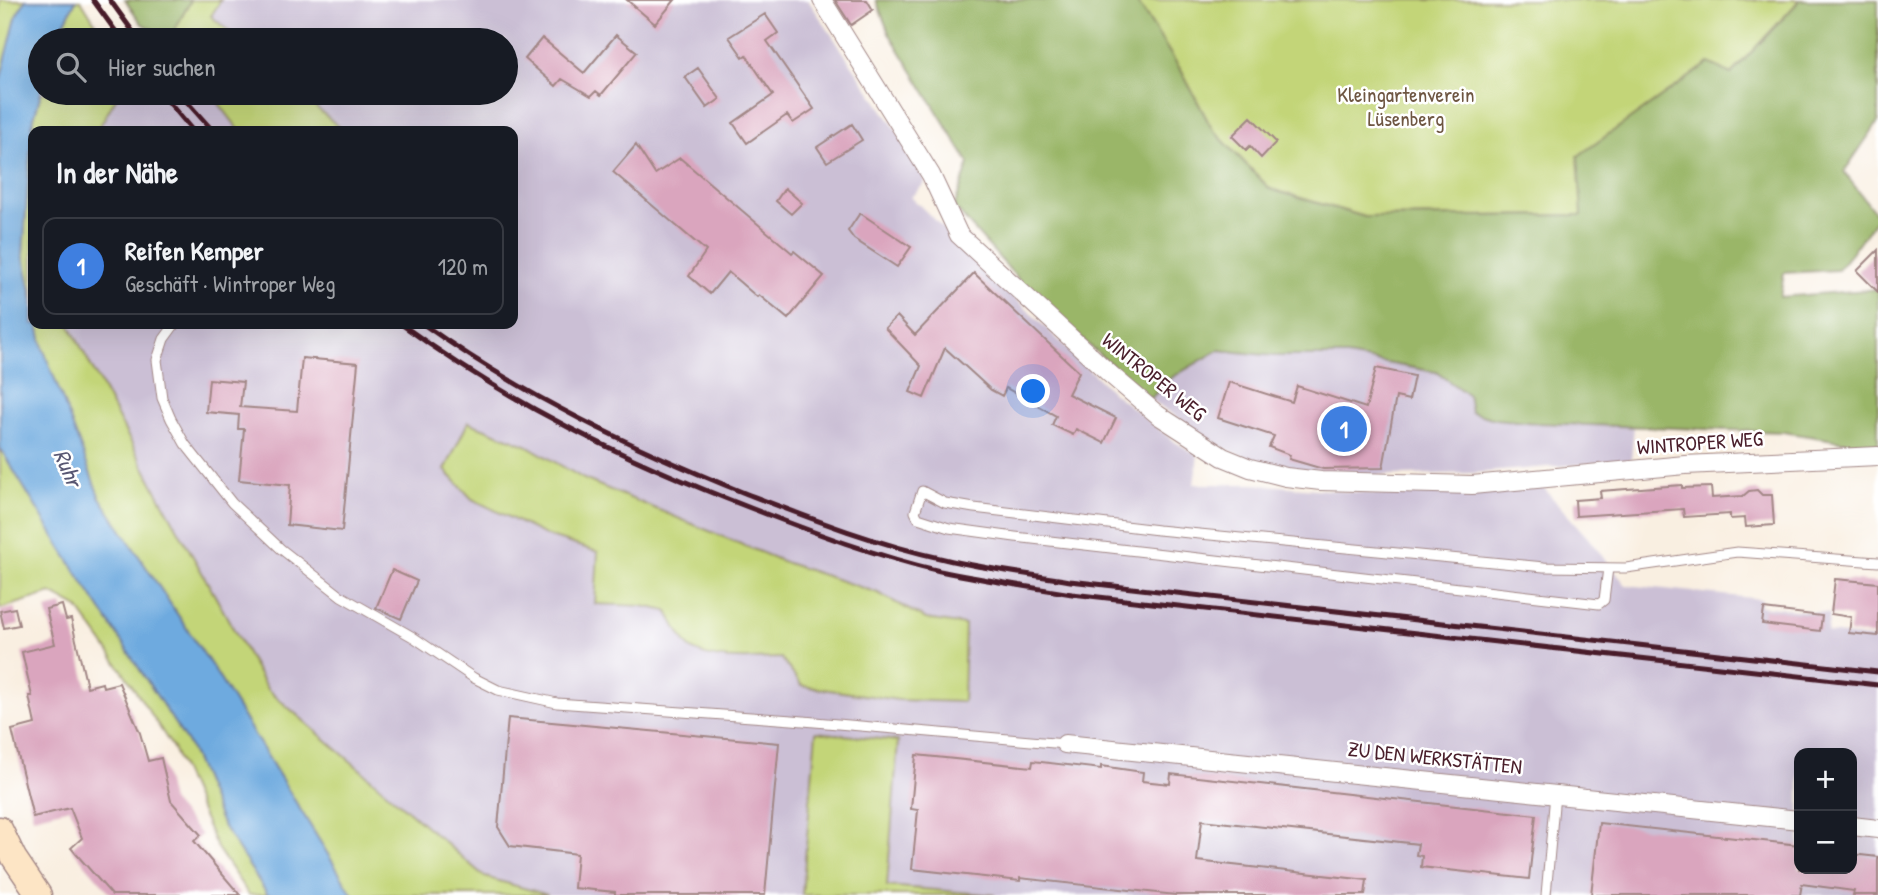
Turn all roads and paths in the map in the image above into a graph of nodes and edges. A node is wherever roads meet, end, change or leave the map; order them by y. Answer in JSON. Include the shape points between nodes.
{"nodes":[{"id":1,"x":822,"y":0,"type":"edge"},
{"id":2,"x":171,"y":329,"type":"edge"},
{"id":3,"x":1878,"y":456,"type":"edge"},
{"id":4,"x":1878,"y":562,"type":"edge"},
{"id":5,"x":1608,"y":568,"type":"junction"},
{"id":6,"x":1066,"y":744,"type":"joint"},
{"id":7,"x":1555,"y":794,"type":"junction"},
{"id":8,"x":1794,"y":819,"type":"edge"},
{"id":9,"x":1857,"y":827,"type":"edge"},
{"id":10,"x":0,"y":829,"type":"edge"},
{"id":11,"x":1878,"y":829,"type":"edge"},
{"id":12,"x":39,"y":895,"type":"edge"},
{"id":13,"x":1546,"y":895,"type":"edge"}],
"edges":[{"from":1,"to":3,"type":"street","name":"WINTROPER WEG","via":[[931,175],[959,235],[1149,407],[1223,457],[1298,478],[1472,485],[1685,465]]},
{"from":2,"to":6,"type":"lane","via":[[157,360],[162,398],[185,444],[232,503],[341,596],[498,690],[557,703]]},
{"from":4,"to":5,"type":"lane","via":[[1737,552]]},
{"from":5,"to":5,"type":"lane","via":[[1544,567],[1158,530],[945,503],[922,491],[915,512],[918,518],[950,528],[1014,537],[1599,604],[1604,600]]},
{"from":6,"to":7,"type":"street","name":"ZU DEN WERKSTÄTTEN"},
{"from":7,"to":8,"type":"street","name":"ZU DEN WERKSTÄTTEN"},
{"from":7,"to":13,"type":"lane"},
{"from":9,"to":11,"type":"street"},
{"from":10,"to":12,"type":"main road"}]}
